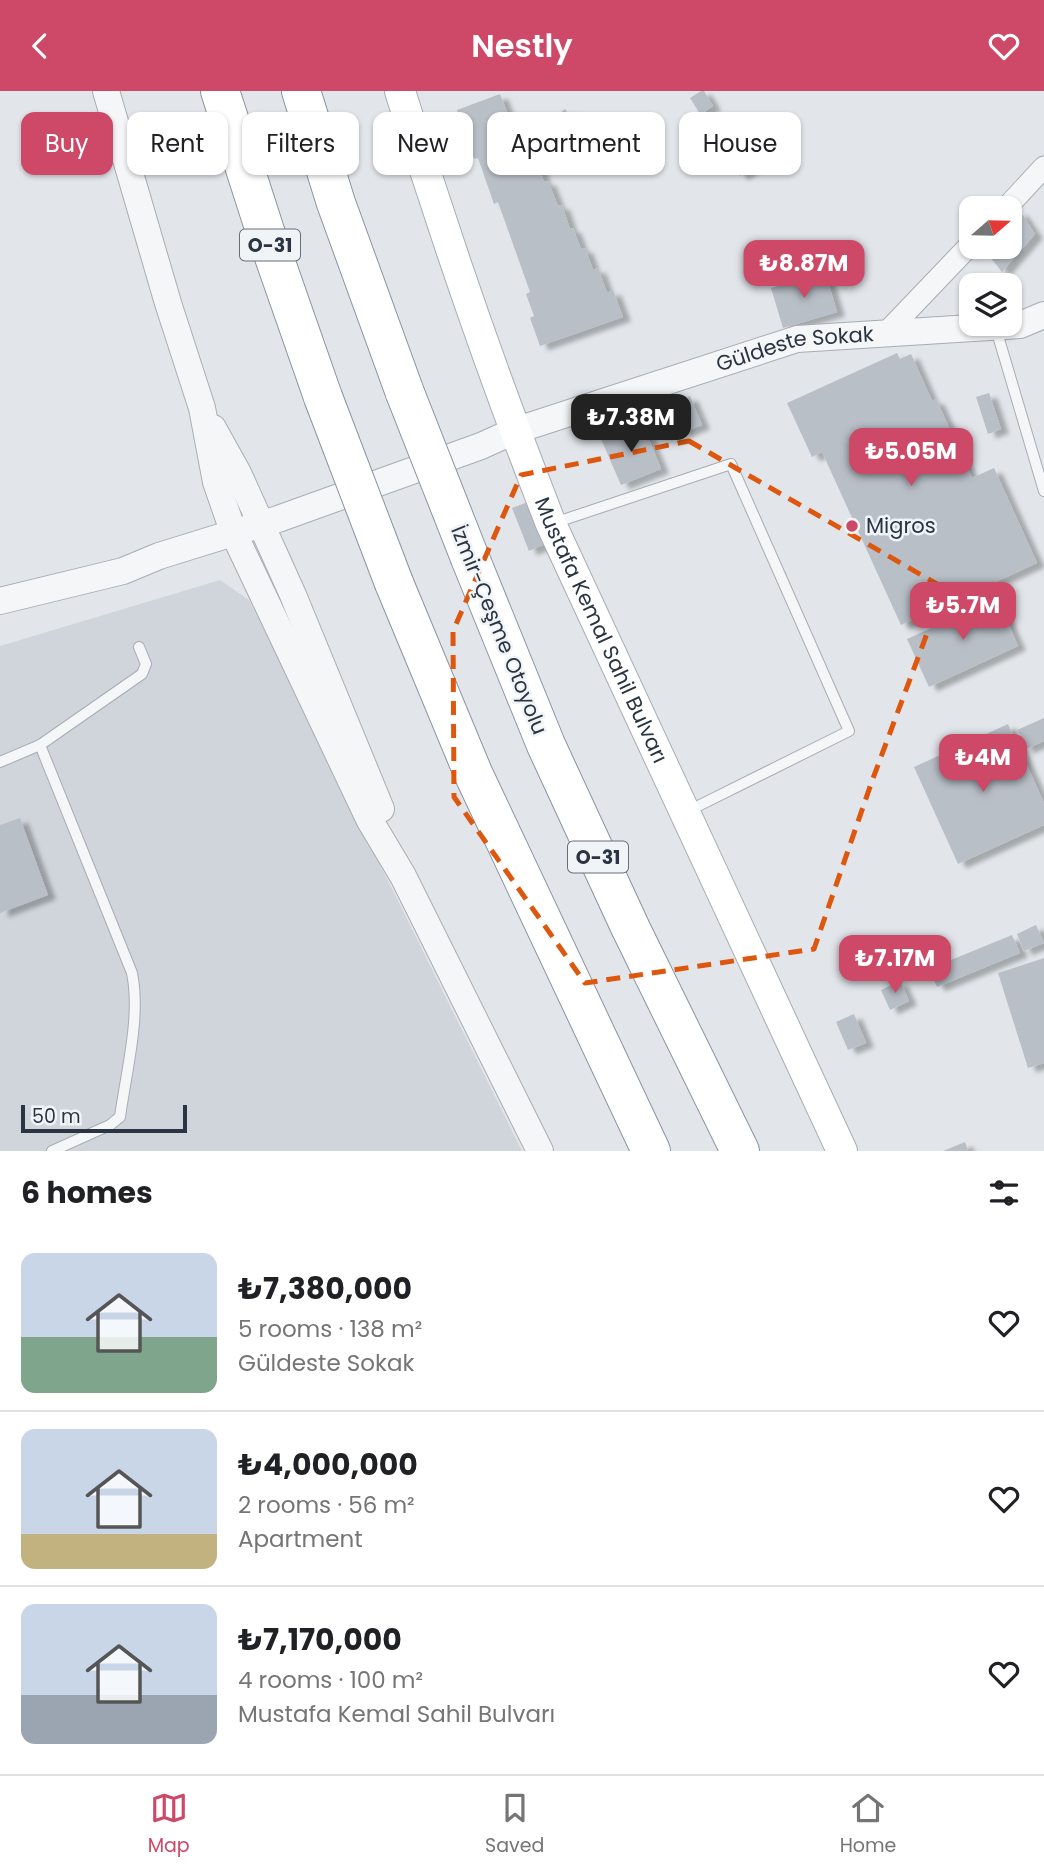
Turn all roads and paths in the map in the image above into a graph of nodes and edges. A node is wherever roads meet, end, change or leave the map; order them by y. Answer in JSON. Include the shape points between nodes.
{"nodes":[{"id":1,"x":106,"y":91,"type":"edge"},
{"id":2,"x":220,"y":91,"type":"edge"},
{"id":3,"x":301,"y":91,"type":"edge"},
{"id":4,"x":400,"y":91,"type":"edge"},
{"id":5,"x":1044,"y":167,"type":"edge"},
{"id":6,"x":1017,"y":196,"type":"edge"},
{"id":7,"x":959,"y":257,"type":"edge"},
{"id":8,"x":1044,"y":315,"type":"edge"},
{"id":9,"x":1022,"y":323,"type":"edge"},
{"id":10,"x":959,"y":328,"type":"edge"},
{"id":11,"x":886,"y":333,"type":"junction"},
{"id":12,"x":998,"y":336,"type":"edge"},
{"id":13,"x":202,"y":408,"type":"junction"},
{"id":14,"x":514,"y":431,"type":"junction"},
{"id":15,"x":1044,"y":491,"type":"edge"},
{"id":16,"x":551,"y":524,"type":"junction"},
{"id":17,"x":261,"y":525,"type":"junction"},
{"id":18,"x":234,"y":534,"type":"junction"},
{"id":19,"x":0,"y":601,"type":"edge"},
{"id":20,"x":139,"y":647,"type":"dead end"},
{"id":21,"x":40,"y":745,"type":"junction"},
{"id":22,"x":0,"y":762,"type":"edge"},
{"id":23,"x":685,"y":813,"type":"junction"},
{"id":24,"x":403,"y":876,"type":"junction"},
{"id":25,"x":52,"y":1151,"type":"edge"},
{"id":26,"x":540,"y":1151,"type":"edge"},
{"id":27,"x":651,"y":1151,"type":"edge"},
{"id":28,"x":740,"y":1151,"type":"edge"},
{"id":29,"x":842,"y":1151,"type":"edge"}],
"edges":[{"from":1,"to":13,"type":"street"},
{"from":2,"to":27,"type":"highway","number":"O-31","bridge":true,"via":[[323,397],[394,583],[473,773]]},
{"from":3,"to":28,"type":"highway","name":"İzmir-Çeşme Otoyolu","number":"O-31","bridge":true,"via":[[405,393],[546,745]]},
{"from":4,"to":14,"type":"main road","name":"Mustafa Kemal Sahil Bulvarı"},
{"from":5,"to":6,"type":"street"},
{"from":7,"to":11,"type":"street"},
{"from":8,"to":9,"type":"street","name":"Güldeste Sokak"},
{"from":10,"to":11,"type":"street","name":"Güldeste Sokak"},
{"from":11,"to":14,"type":"street","name":"Güldeste Sokak","via":[[797,339]]},
{"from":12,"to":15,"type":"lane"},
{"from":13,"to":17,"type":"street","via":[[239,473]]},
{"from":13,"to":18,"type":"street","via":[[216,482]]},
{"from":14,"to":16,"type":"main road","name":"Mustafa Kemal Sahil Bulvarı"},
{"from":14,"to":17,"type":"street","name":"Güldeste Sokak"},
{"from":16,"to":23,"type":"main road","name":"Mustafa Kemal Sahil Bulvarı"},
{"from":16,"to":23,"type":"lane","via":[[731,464],[849,731]]},
{"from":17,"to":18,"type":"street","name":"Güldeste Sokak"},
{"from":17,"to":24,"type":"street","via":[[382,809]]},
{"from":18,"to":19,"type":"street","name":"Güldeste Sokak","via":[[123,571]]},
{"from":18,"to":24,"type":"street","via":[[369,819]]},
{"from":20,"to":21,"type":"lane","via":[[146,664],[142,674]]},
{"from":21,"to":22,"type":"lane"},
{"from":21,"to":25,"type":"lane","via":[[135,990],[120,1117]]},
{"from":23,"to":29,"type":"main road","name":"Mustafa Kemal Sahil Bulvarı"},
{"from":24,"to":26,"type":"street"}]}
